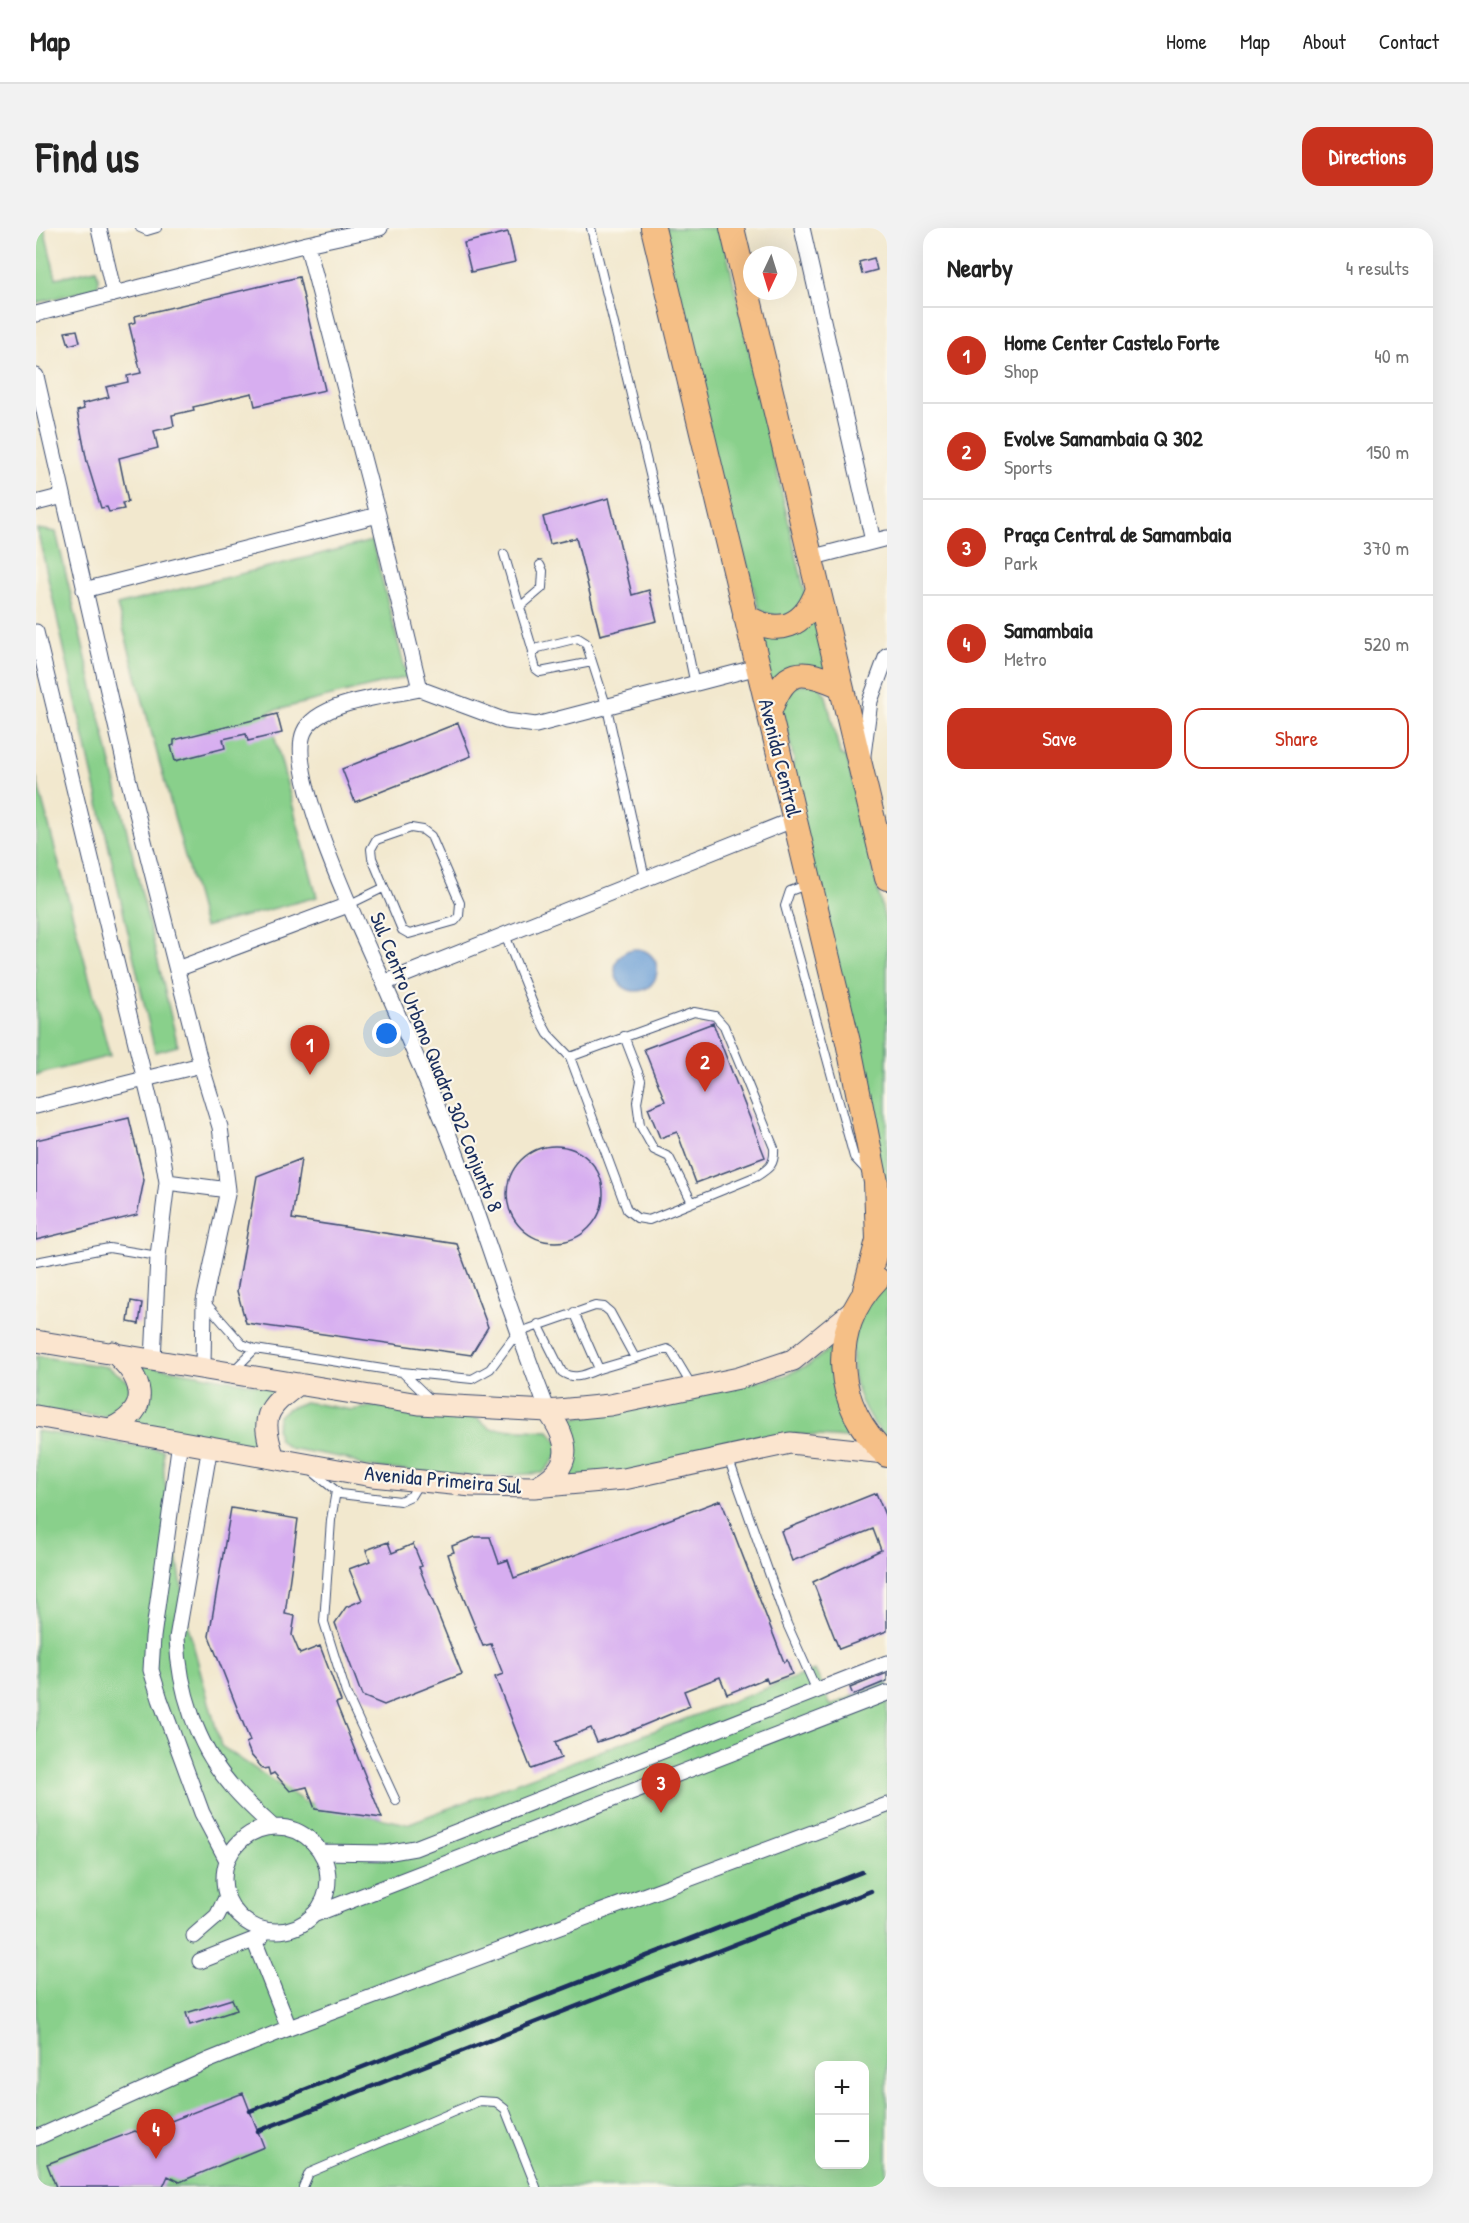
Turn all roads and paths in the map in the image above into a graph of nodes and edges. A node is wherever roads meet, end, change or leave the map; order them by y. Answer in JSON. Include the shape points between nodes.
{"nodes":[{"id":1,"x":99,"y":228,"type":"edge"},
{"id":2,"x":140,"y":228,"type":"edge"},
{"id":3,"x":157,"y":228,"type":"edge"},
{"id":4,"x":380,"y":228,"type":"edge"},
{"id":5,"x":591,"y":228,"type":"edge"},
{"id":6,"x":653,"y":228,"type":"edge"},
{"id":7,"x":732,"y":228,"type":"edge"},
{"id":8,"x":802,"y":228,"type":"edge"},
{"id":9,"x":307,"y":244,"type":"junction"},
{"id":10,"x":114,"y":294,"type":"junction"},
{"id":11,"x":36,"y":314,"type":"edge"},
{"id":12,"x":36,"y":376,"type":"edge"},
{"id":13,"x":63,"y":496,"type":"junction"},
{"id":14,"x":36,"y":503,"type":"edge"},
{"id":15,"x":378,"y":515,"type":"junction"},
{"id":16,"x":880,"y":539,"type":"edge"},
{"id":17,"x":504,"y":554,"type":"dead end"},
{"id":18,"x":810,"y":558,"type":"junction"},
{"id":19,"x":540,"y":565,"type":"dead end"},
{"id":20,"x":818,"y":589,"type":"junction"},
{"id":21,"x":84,"y":590,"type":"junction"},
{"id":22,"x":521,"y":606,"type":"junction"},
{"id":23,"x":745,"y":616,"type":"junction"},
{"id":24,"x":36,"y":632,"type":"edge"},
{"id":25,"x":533,"y":651,"type":"junction"},
{"id":26,"x":887,"y":655,"type":"edge"},
{"id":27,"x":592,"y":662,"type":"junction"},
{"id":28,"x":758,"y":667,"type":"junction"},
{"id":29,"x":695,"y":685,"type":"junction"},
{"id":30,"x":841,"y":686,"type":"junction"},
{"id":31,"x":420,"y":689,"type":"junction"},
{"id":32,"x":607,"y":708,"type":"junction"},
{"id":33,"x":769,"y":713,"type":"junction"},
{"id":34,"x":861,"y":773,"type":"junction"},
{"id":35,"x":795,"y":819,"type":"junction"},
{"id":36,"x":645,"y":878,"type":"junction"},
{"id":37,"x":887,"y":878,"type":"edge"},
{"id":38,"x":383,"y":888,"type":"junction"},
{"id":39,"x":348,"y":904,"type":"junction"},
{"id":40,"x":504,"y":933,"type":"junction"},
{"id":41,"x":177,"y":969,"type":"junction"},
{"id":42,"x":384,"y":983,"type":"junction"},
{"id":43,"x":624,"y":1036,"type":"junction"},
{"id":44,"x":570,"y":1057,"type":"junction"},
{"id":45,"x":201,"y":1065,"type":"junction"},
{"id":46,"x":145,"y":1078,"type":"junction"},
{"id":47,"x":36,"y":1106,"type":"edge"},
{"id":48,"x":168,"y":1182,"type":"junction"},
{"id":49,"x":228,"y":1190,"type":"junction"},
{"id":50,"x":692,"y":1202,"type":"junction"},
{"id":51,"x":158,"y":1256,"type":"junction"},
{"id":52,"x":36,"y":1262,"type":"edge"},
{"id":53,"x":887,"y":1269,"type":"edge"},
{"id":54,"x":865,"y":1290,"type":"junction"},
{"id":55,"x":204,"y":1301,"type":"junction"},
{"id":56,"x":574,"y":1312,"type":"junction"},
{"id":57,"x":852,"y":1312,"type":"junction"},
{"id":58,"x":538,"y":1324,"type":"junction"},
{"id":59,"x":517,"y":1333,"type":"junction"},
{"id":60,"x":36,"y":1341,"type":"edge"},
{"id":61,"x":255,"y":1349,"type":"junction"},
{"id":62,"x":113,"y":1353,"type":"junction"},
{"id":63,"x":635,"y":1358,"type":"junction"},
{"id":64,"x":153,"y":1360,"type":"junction"},
{"id":65,"x":203,"y":1368,"type":"junction"},
{"id":66,"x":599,"y":1369,"type":"junction"},
{"id":67,"x":402,"y":1372,"type":"junction"},
{"id":68,"x":231,"y":1373,"type":"junction"},
{"id":69,"x":299,"y":1384,"type":"junction"},
{"id":70,"x":692,"y":1387,"type":"junction"},
{"id":71,"x":435,"y":1405,"type":"junction"},
{"id":72,"x":548,"y":1411,"type":"junction"},
{"id":73,"x":36,"y":1416,"type":"edge"},
{"id":74,"x":112,"y":1428,"type":"junction"},
{"id":75,"x":180,"y":1441,"type":"junction"},
{"id":76,"x":210,"y":1446,"type":"junction"},
{"id":77,"x":886,"y":1454,"type":"edge"},
{"id":78,"x":728,"y":1455,"type":"junction"},
{"id":79,"x":274,"y":1458,"type":"junction"},
{"id":80,"x":302,"y":1463,"type":"junction"},
{"id":81,"x":421,"y":1481,"type":"junction"},
{"id":82,"x":534,"y":1487,"type":"junction"},
{"id":83,"x":336,"y":1491,"type":"junction"},
{"id":84,"x":887,"y":1663,"type":"edge"},
{"id":85,"x":817,"y":1691,"type":"junction"},
{"id":86,"x":887,"y":1694,"type":"edge"},
{"id":87,"x":396,"y":1801,"type":"dead end"},
{"id":88,"x":887,"y":1805,"type":"edge"},
{"id":89,"x":273,"y":1827,"type":"junction"},
{"id":90,"x":321,"y":1852,"type":"junction"},
{"id":91,"x":227,"y":1860,"type":"junction"},
{"id":92,"x":226,"y":1896,"type":"junction"},
{"id":93,"x":314,"y":1915,"type":"junction"},
{"id":94,"x":277,"y":1931,"type":"junction"},
{"id":95,"x":194,"y":1936,"type":"dead end"},
{"id":96,"x":254,"y":1940,"type":"junction"},
{"id":97,"x":200,"y":1961,"type":"dead end"},
{"id":98,"x":288,"y":2028,"type":"junction"},
{"id":99,"x":36,"y":2138,"type":"edge"},
{"id":100,"x":303,"y":2187,"type":"edge"},
{"id":101,"x":536,"y":2187,"type":"edge"}],
"edges":[{"from":1,"to":10,"type":"street"},
{"from":2,"to":3,"type":"lane"},
{"from":4,"to":9,"type":"street"},
{"from":5,"to":29,"type":"lane"},
{"from":6,"to":23,"type":"main road","name":"Avenida Central"},
{"from":7,"to":18,"type":"main road"},
{"from":8,"to":16,"type":"street"},
{"from":9,"to":10,"type":"street"},
{"from":9,"to":15,"type":"street"},
{"from":10,"to":11,"type":"street"},
{"from":12,"to":13,"type":"street"},
{"from":13,"to":14,"type":"street"},
{"from":13,"to":21,"type":"street"},
{"from":15,"to":21,"type":"street"},
{"from":15,"to":31,"type":"street"},
{"from":16,"to":18,"type":"street"},
{"from":17,"to":22,"type":"lane"},
{"from":18,"to":20,"type":"main road"},
{"from":19,"to":22,"type":"lane","via":[[542,588]]},
{"from":20,"to":23,"type":"main road","via":[[804,616],[790,624],[772,629]]},
{"from":20,"to":30,"type":"main road"},
{"from":21,"to":41,"type":"street"},
{"from":22,"to":25,"type":"lane"},
{"from":23,"to":28,"type":"main road","name":"Avenida Central"},
{"from":24,"to":46,"type":"street"},
{"from":25,"to":27,"type":"lane","via":[[578,638],[586,643]]},
{"from":25,"to":27,"type":"lane","via":[[540,672]]},
{"from":26,"to":34,"type":"street","via":[[870,701]]},
{"from":27,"to":32,"type":"lane"},
{"from":28,"to":29,"type":"street"},
{"from":28,"to":33,"type":"main road","name":"Avenida Central"},
{"from":29,"to":32,"type":"street"},
{"from":30,"to":33,"type":"main road","via":[[813,673],[795,674],[785,680]]},
{"from":30,"to":34,"type":"main road"},
{"from":31,"to":32,"type":"street","via":[[522,725]]},
{"from":31,"to":39,"type":"street","name":"Sul Centro Urbano Quadra 302 Conjunto 8","via":[[323,712],[304,733],[301,761],[321,833]]},
{"from":32,"to":36,"type":"lane"},
{"from":33,"to":35,"type":"main road","name":"Avenida Central"},
{"from":34,"to":37,"type":"main road"},
{"from":35,"to":36,"type":"street"},
{"from":35,"to":54,"type":"main road","name":"Avenida Central","via":[[848,1042],[876,1182],[878,1240]]},
{"from":36,"to":40,"type":"street"},
{"from":38,"to":38,"type":"lane","via":[[402,930],[409,934],[455,921],[459,915],[460,903],[437,847],[423,830],[411,828],[376,840],[372,858]]},
{"from":38,"to":39,"type":"lane"},
{"from":39,"to":41,"type":"street"},
{"from":39,"to":42,"type":"street","name":"Sul Centro Urbano Quadra 302 Conjunto 8"},
{"from":40,"to":42,"type":"street"},
{"from":40,"to":44,"type":"lane","via":[[548,1034]]},
{"from":41,"to":45,"type":"street"},
{"from":42,"to":59,"type":"street","name":"Sul Centro Urbano Quadra 302 Conjunto 8","via":[[457,1158]]},
{"from":43,"to":44,"type":"lane"},
{"from":43,"to":50,"type":"lane","via":[[641,1080],[637,1108],[640,1125],[654,1150],[669,1157]]},
{"from":43,"to":50,"type":"lane","via":[[694,1012],[715,1016],[724,1026],[774,1148],[771,1167]]},
{"from":44,"to":50,"type":"lane","via":[[627,1210],[637,1218],[649,1220]]},
{"from":45,"to":46,"type":"street"},
{"from":45,"to":49,"type":"street","via":[[220,1126]]},
{"from":46,"to":47,"type":"street"},
{"from":46,"to":48,"type":"street"},
{"from":48,"to":49,"type":"street"},
{"from":48,"to":51,"type":"street"},
{"from":49,"to":55,"type":"street"},
{"from":51,"to":52,"type":"lane","via":[[109,1248]]},
{"from":51,"to":64,"type":"street"},
{"from":53,"to":54,"type":"main road"},
{"from":54,"to":57,"type":"main road"},
{"from":55,"to":61,"type":"lane","via":[[242,1344]]},
{"from":55,"to":65,"type":"street"},
{"from":56,"to":58,"type":"lane"},
{"from":56,"to":63,"type":"lane","via":[[604,1307]]},
{"from":56,"to":66,"type":"lane"},
{"from":57,"to":70,"type":"main road","via":[[794,1360],[739,1378]]},
{"from":57,"to":77,"type":"main road","via":[[842,1349],[844,1388],[859,1424]]},
{"from":58,"to":59,"type":"lane"},
{"from":58,"to":66,"type":"lane","via":[[561,1372],[584,1376]]},
{"from":59,"to":67,"type":"lane","via":[[490,1369],[472,1379]]},
{"from":59,"to":72,"type":"street","name":"Sul Centro Urbano Quadra 302 Conjunto 8"},
{"from":60,"to":62,"type":"main road"},
{"from":61,"to":67,"type":"lane"},
{"from":61,"to":68,"type":"lane"},
{"from":62,"to":64,"type":"main road"},
{"from":62,"to":74,"type":"main road","via":[[133,1371],[139,1389],[135,1412]]},
{"from":63,"to":66,"type":"lane"},
{"from":63,"to":70,"type":"lane","via":[[671,1351]]},
{"from":64,"to":65,"type":"main road"},
{"from":65,"to":68,"type":"main road"},
{"from":67,"to":71,"type":"lane"},
{"from":68,"to":69,"type":"main road"},
{"from":69,"to":71,"type":"main road"},
{"from":69,"to":79,"type":"main road","via":[[273,1405],[266,1417]]},
{"from":70,"to":72,"type":"main road","via":[[610,1405]]},
{"from":71,"to":72,"type":"main road"},
{"from":72,"to":82,"type":"main road","via":[[565,1437],[566,1449],[559,1470]]},
{"from":73,"to":74,"type":"main road","name":"Avenida Primeira Sul"},
{"from":74,"to":75,"type":"main road","name":"Avenida Primeira Sul"},
{"from":75,"to":76,"type":"main road","name":"Avenida Primeira Sul"},
{"from":75,"to":91,"type":"street","via":[[151,1670],[202,1813]]},
{"from":76,"to":79,"type":"main road","name":"Avenida Primeira Sul"},
{"from":76,"to":89,"type":"street","via":[[177,1638],[178,1667],[203,1740],[229,1783]]},
{"from":77,"to":78,"type":"main road","name":"Avenida Primeira Sul","via":[[790,1443]]},
{"from":78,"to":82,"type":"main road","name":"Avenida Primeira Sul","via":[[624,1479]]},
{"from":78,"to":85,"type":"lane","via":[[787,1624]]},
{"from":79,"to":80,"type":"main road","name":"Avenida Primeira Sul"},
{"from":80,"to":81,"type":"main road","name":"Avenida Primeira Sul"},
{"from":80,"to":83,"type":"lane"},
{"from":81,"to":82,"type":"main road","name":"Avenida Primeira Sul"},
{"from":81,"to":83,"type":"lane","via":[[411,1496],[400,1501]]},
{"from":83,"to":87,"type":"lane","via":[[324,1622],[346,1693]]},
{"from":84,"to":85,"type":"street"},
{"from":85,"to":90,"type":"street","via":[[415,1848],[386,1853]]},
{"from":86,"to":93,"type":"street"},
{"from":88,"to":98,"type":"street"},
{"from":89,"to":90,"type":"street","via":[[306,1836]]},
{"from":89,"to":91,"type":"street","via":[[244,1837]]},
{"from":90,"to":93,"type":"street","via":[[328,1883]]},
{"from":91,"to":92,"type":"street"},
{"from":92,"to":94,"type":"street","via":[[246,1922]]},
{"from":92,"to":95,"type":"street","via":[[217,1916]]},
{"from":93,"to":94,"type":"street","via":[[298,1926]]},
{"from":94,"to":96,"type":"street"},
{"from":96,"to":97,"type":"street"},
{"from":96,"to":98,"type":"street"},
{"from":98,"to":99,"type":"street"},
{"from":100,"to":101,"type":"lane","via":[[309,2173],[479,2101],[496,2102],[505,2109]]}]}
